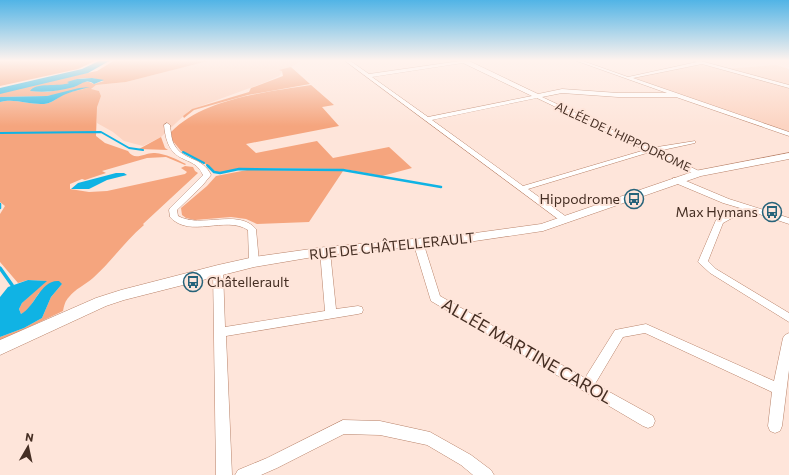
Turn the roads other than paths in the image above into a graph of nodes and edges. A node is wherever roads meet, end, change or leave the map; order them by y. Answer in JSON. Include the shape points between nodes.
{"nodes":[{"id":1,"x":376,"y":82,"type":"edge"},
{"id":2,"x":509,"y":82,"type":"edge"},
{"id":3,"x":639,"y":82,"type":"edge"},
{"id":4,"x":774,"y":82,"type":"edge"},
{"id":5,"x":788,"y":86,"type":"edge"},
{"id":6,"x":676,"y":95,"type":"junction"},
{"id":7,"x":538,"y":96,"type":"junction"},
{"id":8,"x":427,"y":119,"type":"junction"},
{"id":9,"x":167,"y":124,"type":"dead end"},
{"id":10,"x":789,"y":134,"type":"edge"},
{"id":11,"x":693,"y":142,"type":"dead end"},
{"id":12,"x":651,"y":150,"type":"junction"},
{"id":13,"x":789,"y":156,"type":"edge"},
{"id":14,"x":699,"y":174,"type":"junction"},
{"id":15,"x":676,"y":180,"type":"junction"},
{"id":16,"x":523,"y":188,"type":"junction"},
{"id":17,"x":746,"y":208,"type":"junction"},
{"id":18,"x":565,"y":220,"type":"junction"},
{"id":19,"x":789,"y":221,"type":"edge"},
{"id":20,"x":418,"y":242,"type":"junction"},
{"id":21,"x":325,"y":251,"type":"junction"},
{"id":22,"x":254,"y":262,"type":"junction"},
{"id":23,"x":218,"y":270,"type":"junction"},
{"id":24,"x":358,"y":310,"type":"dead end"},
{"id":25,"x":331,"y":314,"type":"junction"},
{"id":26,"x":789,"y":318,"type":"edge"},
{"id":27,"x":219,"y":333,"type":"junction"},
{"id":28,"x":789,"y":338,"type":"edge"},
{"id":29,"x":0,"y":348,"type":"edge"},
{"id":30,"x":587,"y":386,"type":"junction"},
{"id":31,"x":779,"y":389,"type":"junction"},
{"id":32,"x":648,"y":421,"type":"dead end"},
{"id":33,"x":775,"y":426,"type":"dead end"},
{"id":34,"x":224,"y":475,"type":"edge"},
{"id":35,"x":243,"y":475,"type":"edge"},
{"id":36,"x":486,"y":475,"type":"edge"}],
"edges":[{"from":1,"to":8,"type":"street"},
{"from":2,"to":7,"type":"street","name":"ALLÉE DE L'HIPPODROME"},
{"from":3,"to":6,"type":"street"},
{"from":4,"to":5,"type":"street"},
{"from":6,"to":7,"type":"street","via":[[618,95],[568,90]]},
{"from":6,"to":10,"type":"street"},
{"from":7,"to":8,"type":"street"},
{"from":7,"to":12,"type":"street","name":"ALLÉE DE L'HIPPODROME"},
{"from":8,"to":16,"type":"street"},
{"from":9,"to":22,"type":"street","via":[[167,137],[176,152],[197,164],[207,175],[177,204],[173,210],[174,217],[181,222],[192,224],[229,222],[247,225],[252,229]]},
{"from":11,"to":12,"type":"street"},
{"from":12,"to":14,"type":"street","name":"ALLÉE DE L'HIPPODROME"},
{"from":12,"to":16,"type":"street"},
{"from":13,"to":14,"type":"main road","name":"RUE DE CHÂTELLERAULT"},
{"from":14,"to":15,"type":"main road","name":"RUE DE CHÂTELLERAULT"},
{"from":15,"to":17,"type":"street","via":[[703,193]]},
{"from":15,"to":18,"type":"main road","name":"RUE DE CHÂTELLERAULT"},
{"from":16,"to":18,"type":"street"},
{"from":17,"to":19,"type":"street"},
{"from":17,"to":26,"type":"street","via":[[720,222],[703,262],[713,271]]},
{"from":18,"to":20,"type":"main road","name":"RUE DE CHÂTELLERAULT","via":[[516,232]]},
{"from":20,"to":21,"type":"main road","name":"RUE DE CHÂTELLERAULT"},
{"from":20,"to":30,"type":"street","name":"ALLÉE MARTINE CAROL","via":[[435,298]]},
{"from":21,"to":22,"type":"main road","name":"RUE DE CHÂTELLERAULT"},
{"from":21,"to":25,"type":"street"},
{"from":22,"to":23,"type":"main road","name":"RUE DE CHÂTELLERAULT"},
{"from":23,"to":27,"type":"street"},
{"from":23,"to":29,"type":"main road","name":"RUE DE CHÂTELLERAULT","via":[[101,302]]},
{"from":24,"to":25,"type":"street"},
{"from":25,"to":27,"type":"street"},
{"from":27,"to":34,"type":"street"},
{"from":28,"to":31,"type":"street"},
{"from":30,"to":31,"type":"street","via":[[619,333],[646,328]]},
{"from":30,"to":32,"type":"street","name":"ALLÉE MARTINE CAROL"},
{"from":31,"to":33,"type":"street"},
{"from":35,"to":36,"type":"street","via":[[343,428],[380,428],[430,439]]}]}
